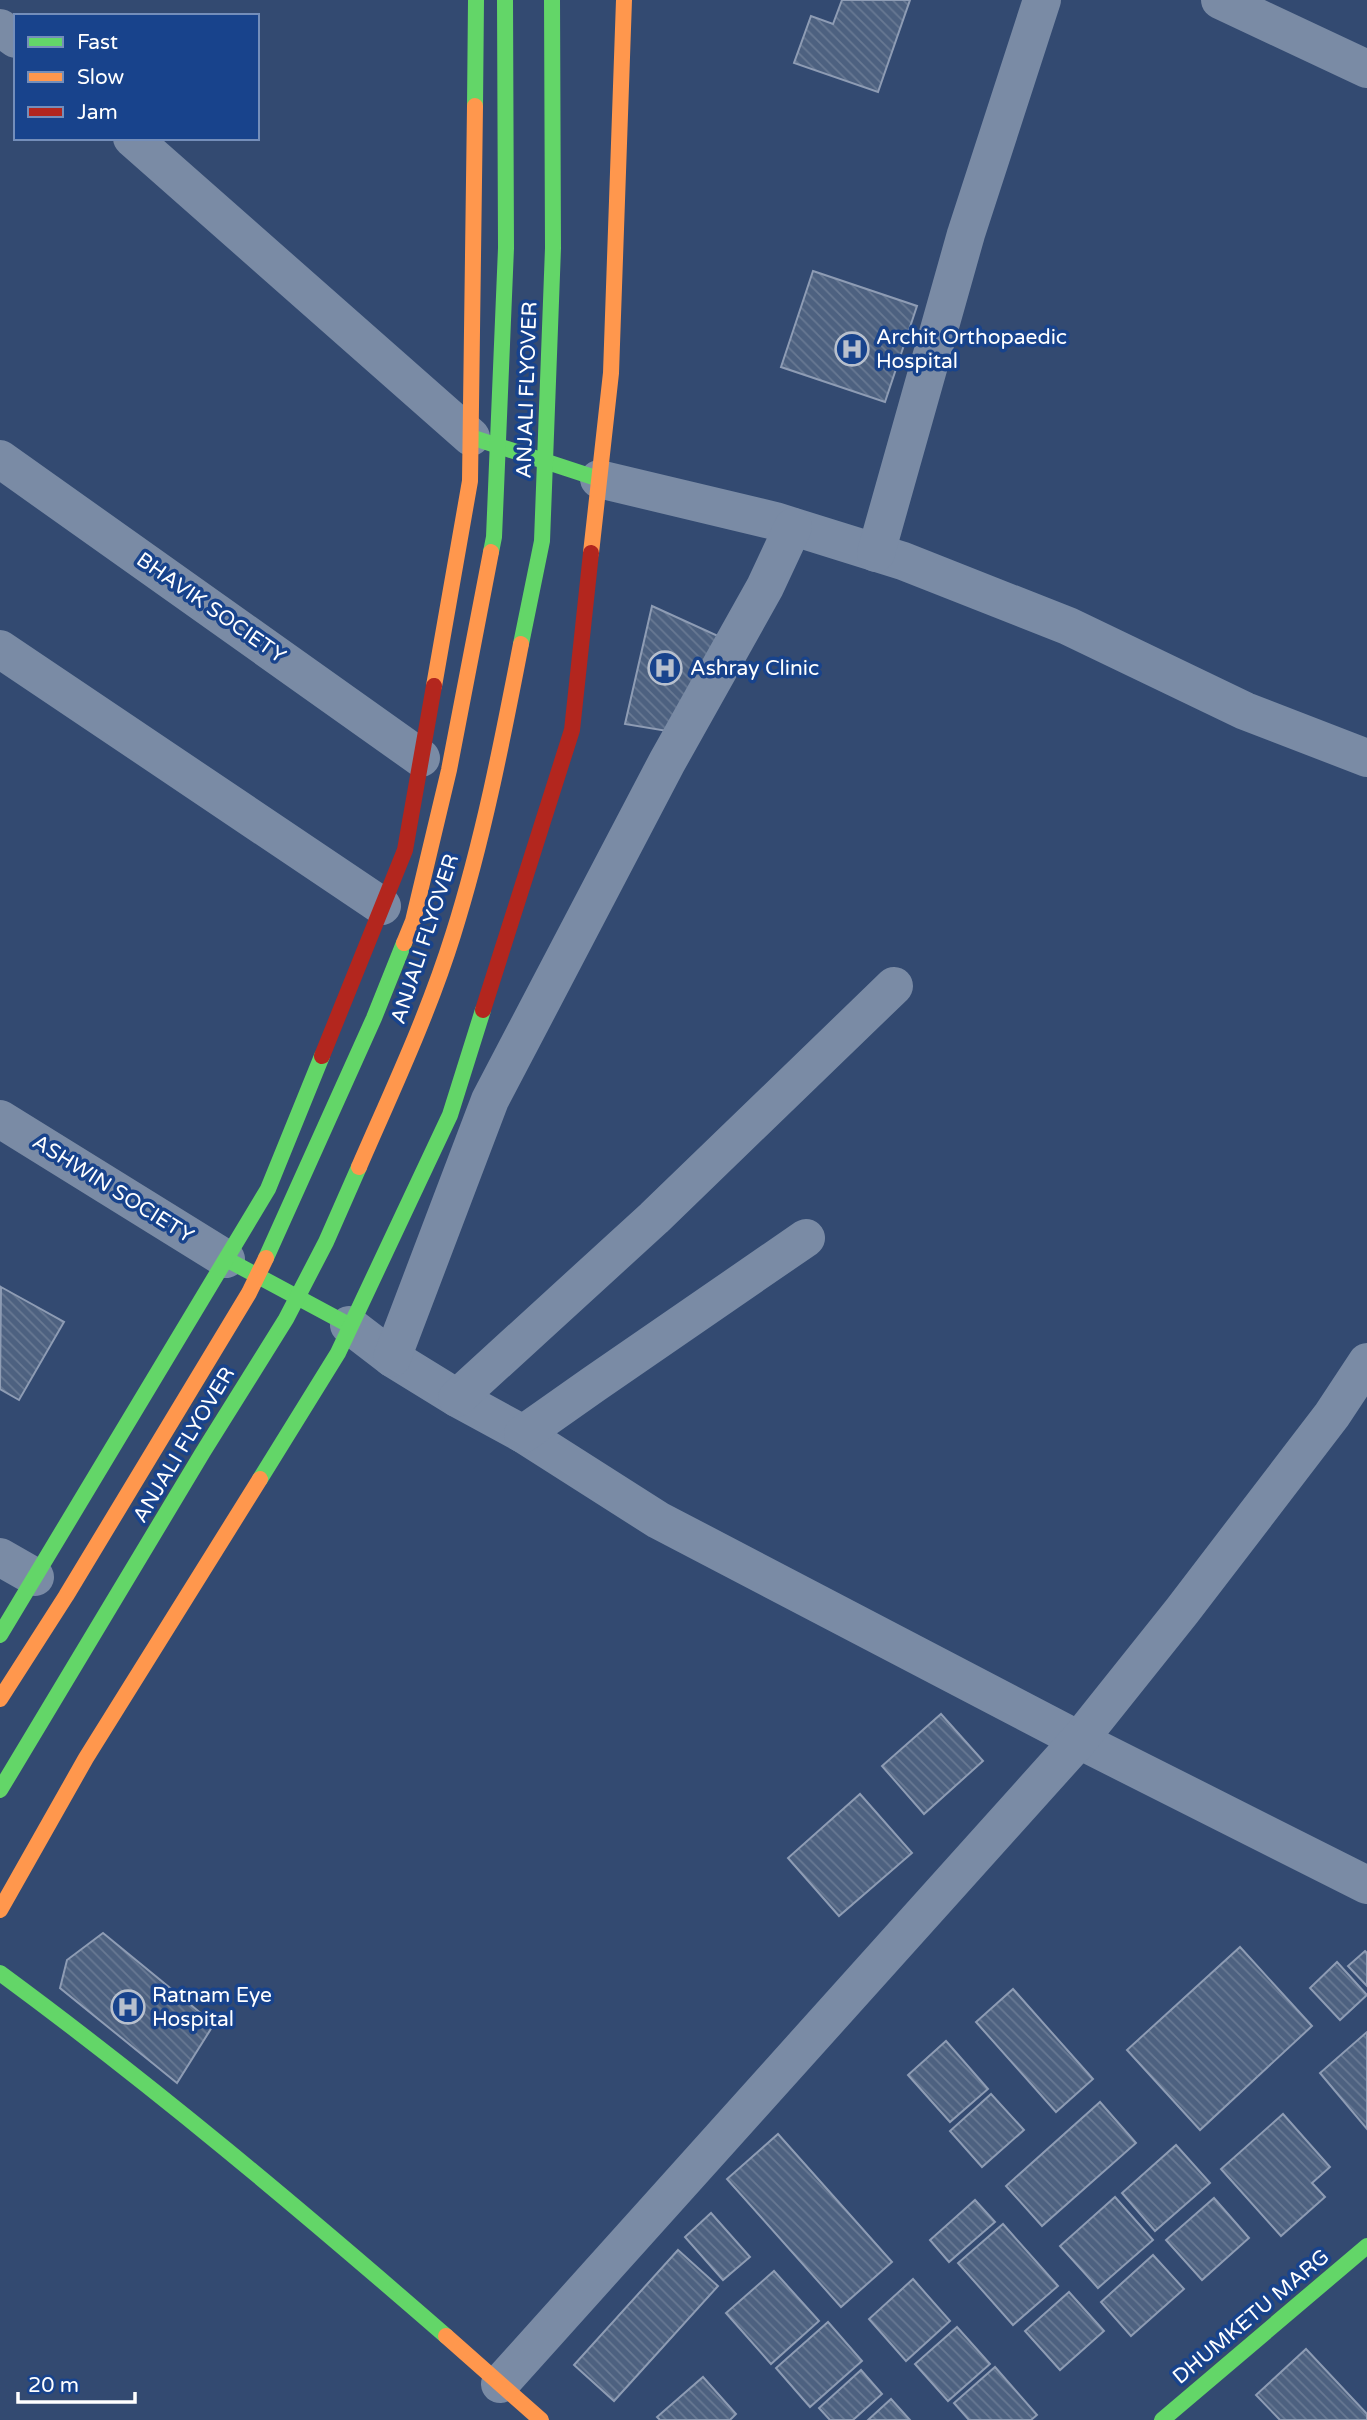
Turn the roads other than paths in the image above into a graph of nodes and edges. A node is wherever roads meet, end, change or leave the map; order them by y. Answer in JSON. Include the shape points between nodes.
{"nodes":[{"id":1,"x":476,"y":0,"type":"edge"},
{"id":2,"x":505,"y":0,"type":"edge"},
{"id":3,"x":552,"y":0,"type":"edge"},
{"id":4,"x":624,"y":0,"type":"edge"},
{"id":5,"x":1042,"y":0,"type":"edge"},
{"id":6,"x":1220,"y":0,"type":"edge"},
{"id":7,"x":1367,"y":69,"type":"edge"},
{"id":8,"x":134,"y":140,"type":"edge"},
{"id":9,"x":471,"y":437,"type":"junction"},
{"id":10,"x":0,"y":459,"type":"edge"},
{"id":11,"x":599,"y":479,"type":"junction"},
{"id":12,"x":793,"y":527,"type":"junction"},
{"id":13,"x":876,"y":553,"type":"junction"},
{"id":14,"x":0,"y":649,"type":"edge"},
{"id":15,"x":421,"y":758,"type":"junction"},
{"id":16,"x":1367,"y":758,"type":"edge"},
{"id":17,"x":382,"y":906,"type":"junction"},
{"id":18,"x":894,"y":986,"type":"dead end"},
{"id":19,"x":0,"y":1119,"type":"edge"},
{"id":20,"x":806,"y":1238,"type":"dead end"},
{"id":21,"x":226,"y":1259,"type":"junction"},
{"id":22,"x":349,"y":1325,"type":"junction"},
{"id":23,"x":392,"y":1358,"type":"junction"},
{"id":24,"x":1367,"y":1362,"type":"edge"},
{"id":25,"x":457,"y":1398,"type":"junction"},
{"id":26,"x":523,"y":1434,"type":"junction"},
{"id":27,"x":0,"y":1557,"type":"edge"},
{"id":28,"x":35,"y":1577,"type":"junction"},
{"id":29,"x":0,"y":1635,"type":"edge"},
{"id":30,"x":0,"y":1699,"type":"edge"},
{"id":31,"x":1079,"y":1740,"type":"junction"},
{"id":32,"x":0,"y":1790,"type":"edge"},
{"id":33,"x":1367,"y":1885,"type":"edge"},
{"id":34,"x":0,"y":1910,"type":"edge"},
{"id":35,"x":0,"y":1973,"type":"edge"},
{"id":36,"x":1367,"y":2246,"type":"edge"},
{"id":37,"x":499,"y":2384,"type":"junction"},
{"id":38,"x":541,"y":2420,"type":"edge"},
{"id":39,"x":1162,"y":2420,"type":"edge"}],
"edges":[{"from":1,"to":9,"type":"street"},
{"from":2,"to":30,"type":"street","name":"ANJALI FLYOVER","bridge":true,"via":[[506,248],[494,537],[450,770],[413,921],[250,1293]]},
{"from":3,"to":32,"type":"street","name":"ANJALI FLYOVER","bridge":true,"via":[[554,248],[542,541],[495,778],[453,935],[416,1037],[292,1308]]},
{"from":4,"to":11,"type":"street","via":[[611,373]]},
{"from":5,"to":13,"type":"street","via":[[965,234]]},
{"from":6,"to":7,"type":"street"},
{"from":8,"to":9,"type":"street"},
{"from":9,"to":11,"type":"street"},
{"from":9,"to":15,"type":"street","via":[[470,481]]},
{"from":10,"to":15,"type":"street","name":"BHAVIK SOCIETY"},
{"from":11,"to":12,"type":"street"},
{"from":11,"to":22,"type":"street","via":[[572,730],[450,1115]]},
{"from":12,"to":13,"type":"street"},
{"from":12,"to":23,"type":"street","via":[[490,1100]]},
{"from":13,"to":16,"type":"street","via":[[1068,626],[1245,711]]},
{"from":14,"to":17,"type":"street"},
{"from":15,"to":17,"type":"street","via":[[405,850]]},
{"from":17,"to":21,"type":"street","via":[[268,1189]]},
{"from":18,"to":25,"type":"street","via":[[654,1218]]},
{"from":19,"to":21,"type":"street","name":"ASHWIN SOCIETY"},
{"from":20,"to":26,"type":"street"},
{"from":21,"to":22,"type":"street"},
{"from":21,"to":28,"type":"street"},
{"from":22,"to":23,"type":"street"},
{"from":22,"to":34,"type":"street","via":[[338,1353],[86,1758]]},
{"from":23,"to":25,"type":"street"},
{"from":24,"to":31,"type":"street","via":[[1324,1426]]},
{"from":25,"to":26,"type":"street"},
{"from":26,"to":31,"type":"street","via":[[657,1520]]},
{"from":27,"to":28,"type":"street"},
{"from":28,"to":29,"type":"street"},
{"from":31,"to":33,"type":"street"},
{"from":31,"to":37,"type":"street"},
{"from":35,"to":37,"type":"street","via":[[66,2020],[322,2228]]},
{"from":36,"to":39,"type":"street","name":"DHUMKETU MARG"},
{"from":37,"to":38,"type":"street"}]}
